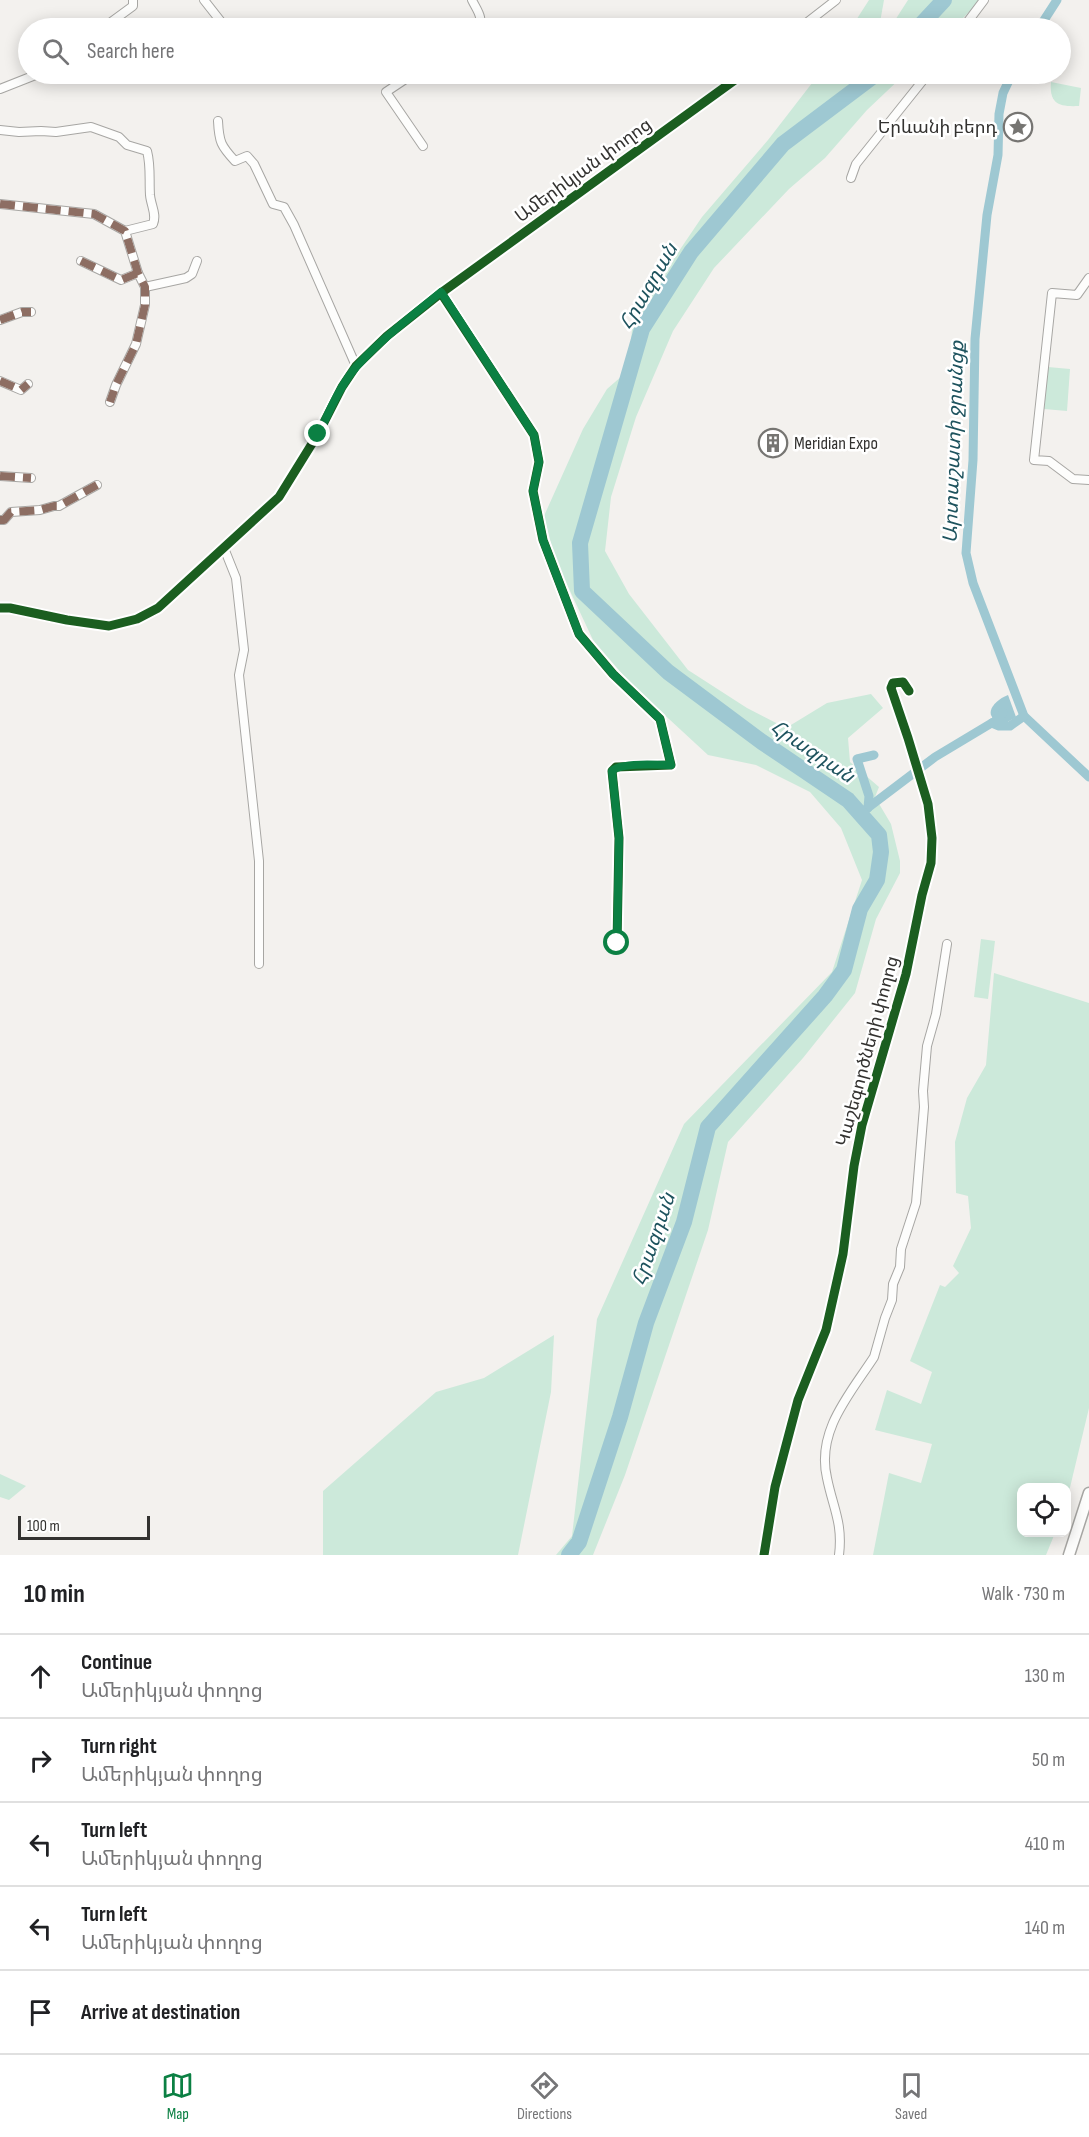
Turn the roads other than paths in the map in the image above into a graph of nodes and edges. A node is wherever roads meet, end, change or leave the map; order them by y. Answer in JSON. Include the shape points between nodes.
{"nodes":[{"id":1,"x":133,"y":0,"type":"edge"},
{"id":2,"x":204,"y":0,"type":"edge"},
{"id":3,"x":472,"y":0,"type":"edge"},
{"id":4,"x":836,"y":0,"type":"edge"},
{"id":5,"x":984,"y":0,"type":"edge"},
{"id":6,"x":117,"y":18,"type":"edge"},
{"id":7,"x":218,"y":18,"type":"edge"},
{"id":8,"x":480,"y":18,"type":"edge"},
{"id":9,"x":813,"y":18,"type":"edge"},
{"id":10,"x":970,"y":18,"type":"edge"},
{"id":11,"x":18,"y":82,"type":"edge"},
{"id":12,"x":398,"y":84,"type":"edge"},
{"id":13,"x":729,"y":84,"type":"edge"},
{"id":14,"x":920,"y":84,"type":"edge"},
{"id":15,"x":0,"y":89,"type":"edge"},
{"id":16,"x":219,"y":121,"type":"dead end"},
{"id":17,"x":0,"y":130,"type":"edge"},
{"id":18,"x":423,"y":146,"type":"dead end"},
{"id":19,"x":851,"y":178,"type":"dead end"},
{"id":20,"x":0,"y":204,"type":"edge"},
{"id":21,"x":125,"y":231,"type":"junction"},
{"id":22,"x":81,"y":261,"type":"dead end"},
{"id":23,"x":197,"y":261,"type":"dead end"},
{"id":24,"x":138,"y":273,"type":"junction"},
{"id":25,"x":1089,"y":278,"type":"edge"},
{"id":26,"x":145,"y":287,"type":"junction"},
{"id":27,"x":441,"y":292,"type":"junction"},
{"id":28,"x":31,"y":312,"type":"dead end"},
{"id":29,"x":0,"y":320,"type":"edge"},
{"id":30,"x":356,"y":366,"type":"junction"},
{"id":31,"x":0,"y":381,"type":"edge"},
{"id":32,"x":28,"y":384,"type":"dead end"},
{"id":33,"x":110,"y":402,"type":"dead end"},
{"id":34,"x":0,"y":476,"type":"edge"},
{"id":35,"x":31,"y":478,"type":"dead end"},
{"id":36,"x":1089,"y":480,"type":"edge"},
{"id":37,"x":97,"y":485,"type":"dead end"},
{"id":38,"x":0,"y":520,"type":"edge"},
{"id":39,"x":224,"y":548,"type":"junction"},
{"id":40,"x":0,"y":608,"type":"edge"},
{"id":41,"x":909,"y":691,"type":"dead end"},
{"id":42,"x":617,"y":943,"type":"dead end"},
{"id":43,"x":948,"y":944,"type":"dead end"},
{"id":44,"x":259,"y":964,"type":"dead end"},
{"id":45,"x":1089,"y":1493,"type":"edge"},
{"id":46,"x":764,"y":1555,"type":"edge"},
{"id":47,"x":839,"y":1555,"type":"edge"},
{"id":48,"x":1069,"y":1555,"type":"edge"}],
"edges":[{"from":1,"to":6,"type":"street","via":[[133,6]]},
{"from":2,"to":7,"type":"street"},
{"from":3,"to":8,"type":"street"},
{"from":4,"to":9,"type":"street"},
{"from":5,"to":10,"type":"street"},
{"from":11,"to":15,"type":"street"},
{"from":12,"to":18,"type":"street","via":[[386,92]]},
{"from":13,"to":27,"type":"street","name":"Ամերիկյան փողոց"},
{"from":14,"to":19,"type":"street","via":[[856,164]]},
{"from":16,"to":30,"type":"street","via":[[222,147],[235,161],[247,156],[273,204],[284,207]]},
{"from":17,"to":21,"type":"street","via":[[56,132],[91,127],[147,151],[155,218],[153,224]]},
{"from":20,"to":21,"type":"street","via":[[94,214]]},
{"from":21,"to":24,"type":"street"},
{"from":22,"to":24,"type":"street","via":[[121,280]]},
{"from":23,"to":26,"type":"street","via":[[186,278]]},
{"from":24,"to":26,"type":"street"},
{"from":25,"to":36,"type":"street","via":[[1077,295],[1052,293],[1034,460],[1049,461],[1073,479]]},
{"from":26,"to":33,"type":"street","via":[[144,317],[136,344]]},
{"from":27,"to":30,"type":"street","name":"Ամերիկյան փողոց"},
{"from":27,"to":42,"type":"street","via":[[534,435],[539,462],[533,491],[543,540],[579,634],[660,719],[671,765],[616,767],[612,771],[619,838]]},
{"from":28,"to":29,"type":"street"},
{"from":30,"to":39,"type":"street","name":"Ամերիկյան փողոց","via":[[279,497]]},
{"from":31,"to":32,"type":"street","via":[[21,390]]},
{"from":34,"to":35,"type":"street"},
{"from":37,"to":38,"type":"street","via":[[59,506],[11,512]]},
{"from":39,"to":40,"type":"street","name":"Ամերիկյան փողոց","via":[[158,608],[137,619],[110,626]]},
{"from":39,"to":44,"type":"street","via":[[236,578],[244,650],[239,675],[259,861]]},
{"from":41,"to":46,"type":"street","name":"Կաշեգործների փողոց","via":[[903,681],[893,682],[891,688],[928,804],[931,863],[906,974],[862,1125],[843,1254],[826,1330],[798,1400],[775,1487]]},
{"from":43,"to":47,"type":"street","via":[[927,1046],[916,1203],[901,1249],[879,1347],[835,1417],[825,1448],[827,1480],[839,1518]]},
{"from":45,"to":48,"type":"main road"}]}
